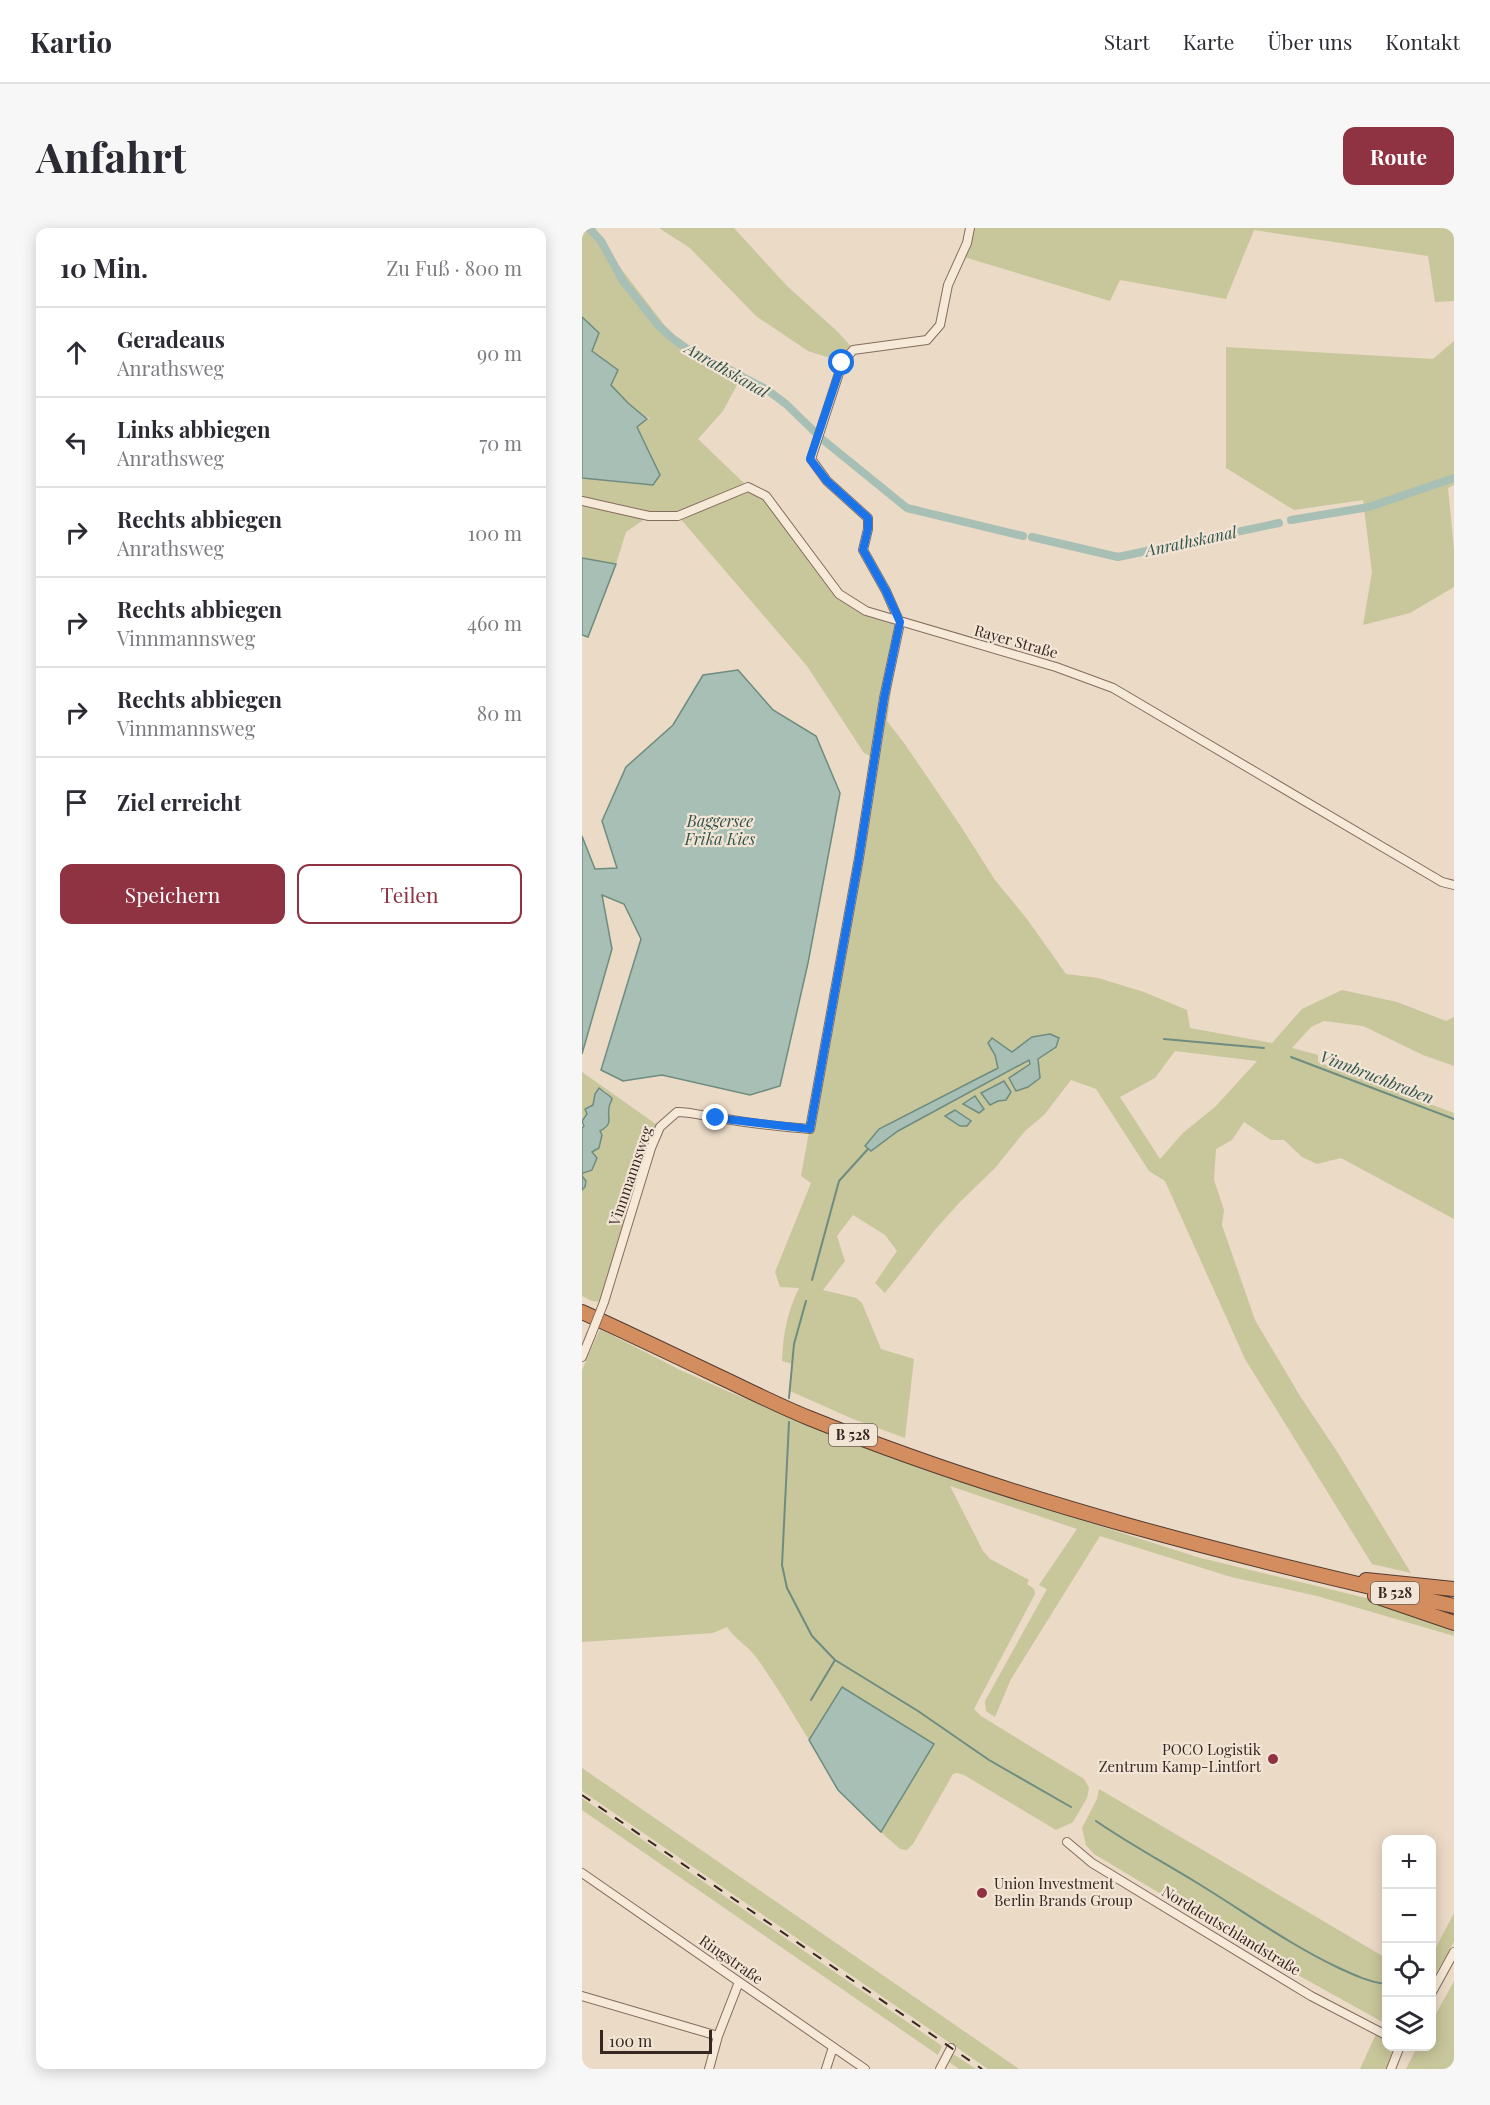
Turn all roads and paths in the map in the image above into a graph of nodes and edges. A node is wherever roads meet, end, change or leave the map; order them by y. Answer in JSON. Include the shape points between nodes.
{"nodes":[{"id":1,"x":970,"y":228,"type":"edge"},
{"id":2,"x":582,"y":501,"type":"edge"},
{"id":3,"x":900,"y":622,"type":"junction"},
{"id":4,"x":1454,"y":885,"type":"edge"},
{"id":5,"x":582,"y":1312,"type":"edge"},
{"id":6,"x":582,"y":1357,"type":"edge"},
{"id":7,"x":1337,"y":1580,"type":"junction"},
{"id":8,"x":1454,"y":1589,"type":"edge"},
{"id":9,"x":1454,"y":1606,"type":"edge"},
{"id":10,"x":1454,"y":1623,"type":"edge"},
{"id":11,"x":1067,"y":1842,"type":"dead end"},
{"id":12,"x":582,"y":1873,"type":"edge"},
{"id":13,"x":1454,"y":1952,"type":"edge"},
{"id":14,"x":739,"y":1982,"type":"junction"},
{"id":15,"x":1436,"y":1983,"type":"edge"},
{"id":16,"x":582,"y":1996,"type":"edge"},
{"id":17,"x":1382,"y":2033,"type":"edge"},
{"id":18,"x":718,"y":2036,"type":"junction"},
{"id":19,"x":834,"y":2047,"type":"junction"},
{"id":20,"x":951,"y":2048,"type":"dead end"},
{"id":21,"x":1398,"y":2051,"type":"edge"},
{"id":22,"x":709,"y":2069,"type":"edge"},
{"id":23,"x":826,"y":2069,"type":"edge"},
{"id":24,"x":865,"y":2069,"type":"edge"},
{"id":25,"x":940,"y":2069,"type":"edge"},
{"id":26,"x":1391,"y":2069,"type":"edge"}],
"edges":[{"from":1,"to":3,"type":"street","via":[[948,285],[940,325],[927,340],[853,350],[842,363],[810,459],[827,481],[868,518],[863,550]]},
{"from":2,"to":3,"type":"street","name":"Rayer Straße","via":[[649,516],[678,516],[747,487],[766,496],[839,594],[866,611]]},
{"from":3,"to":4,"type":"street","name":"Rayer Straße","via":[[1113,688],[1442,882]]},
{"from":3,"to":6,"type":"street","name":"Vinnmannsweg","bridge":true,"via":[[810,1129],[690,1112],[676,1112],[660,1127],[604,1302]]},
{"from":5,"to":7,"type":"highway","number":"B 528","via":[[789,1410],[892,1450],[1135,1528]]},
{"from":7,"to":8,"type":"highway","via":[[1394,1581]]},
{"from":7,"to":9,"type":"highway","number":"B 528"},
{"from":7,"to":10,"type":"highway"},
{"from":11,"to":17,"type":"street","name":"Norddeutschlandstraße","via":[[1102,1869],[1311,1996]]},
{"from":12,"to":14,"type":"street","name":"Ringstraße"},
{"from":13,"to":15,"type":"street"},
{"from":14,"to":18,"type":"street"},
{"from":14,"to":19,"type":"street","name":"Ringstraße"},
{"from":16,"to":18,"type":"street"},
{"from":18,"to":22,"type":"street"},
{"from":19,"to":23,"type":"street"},
{"from":19,"to":24,"type":"street","name":"Ringstraße"},
{"from":20,"to":25,"type":"street"},
{"from":21,"to":26,"type":"street"}]}
